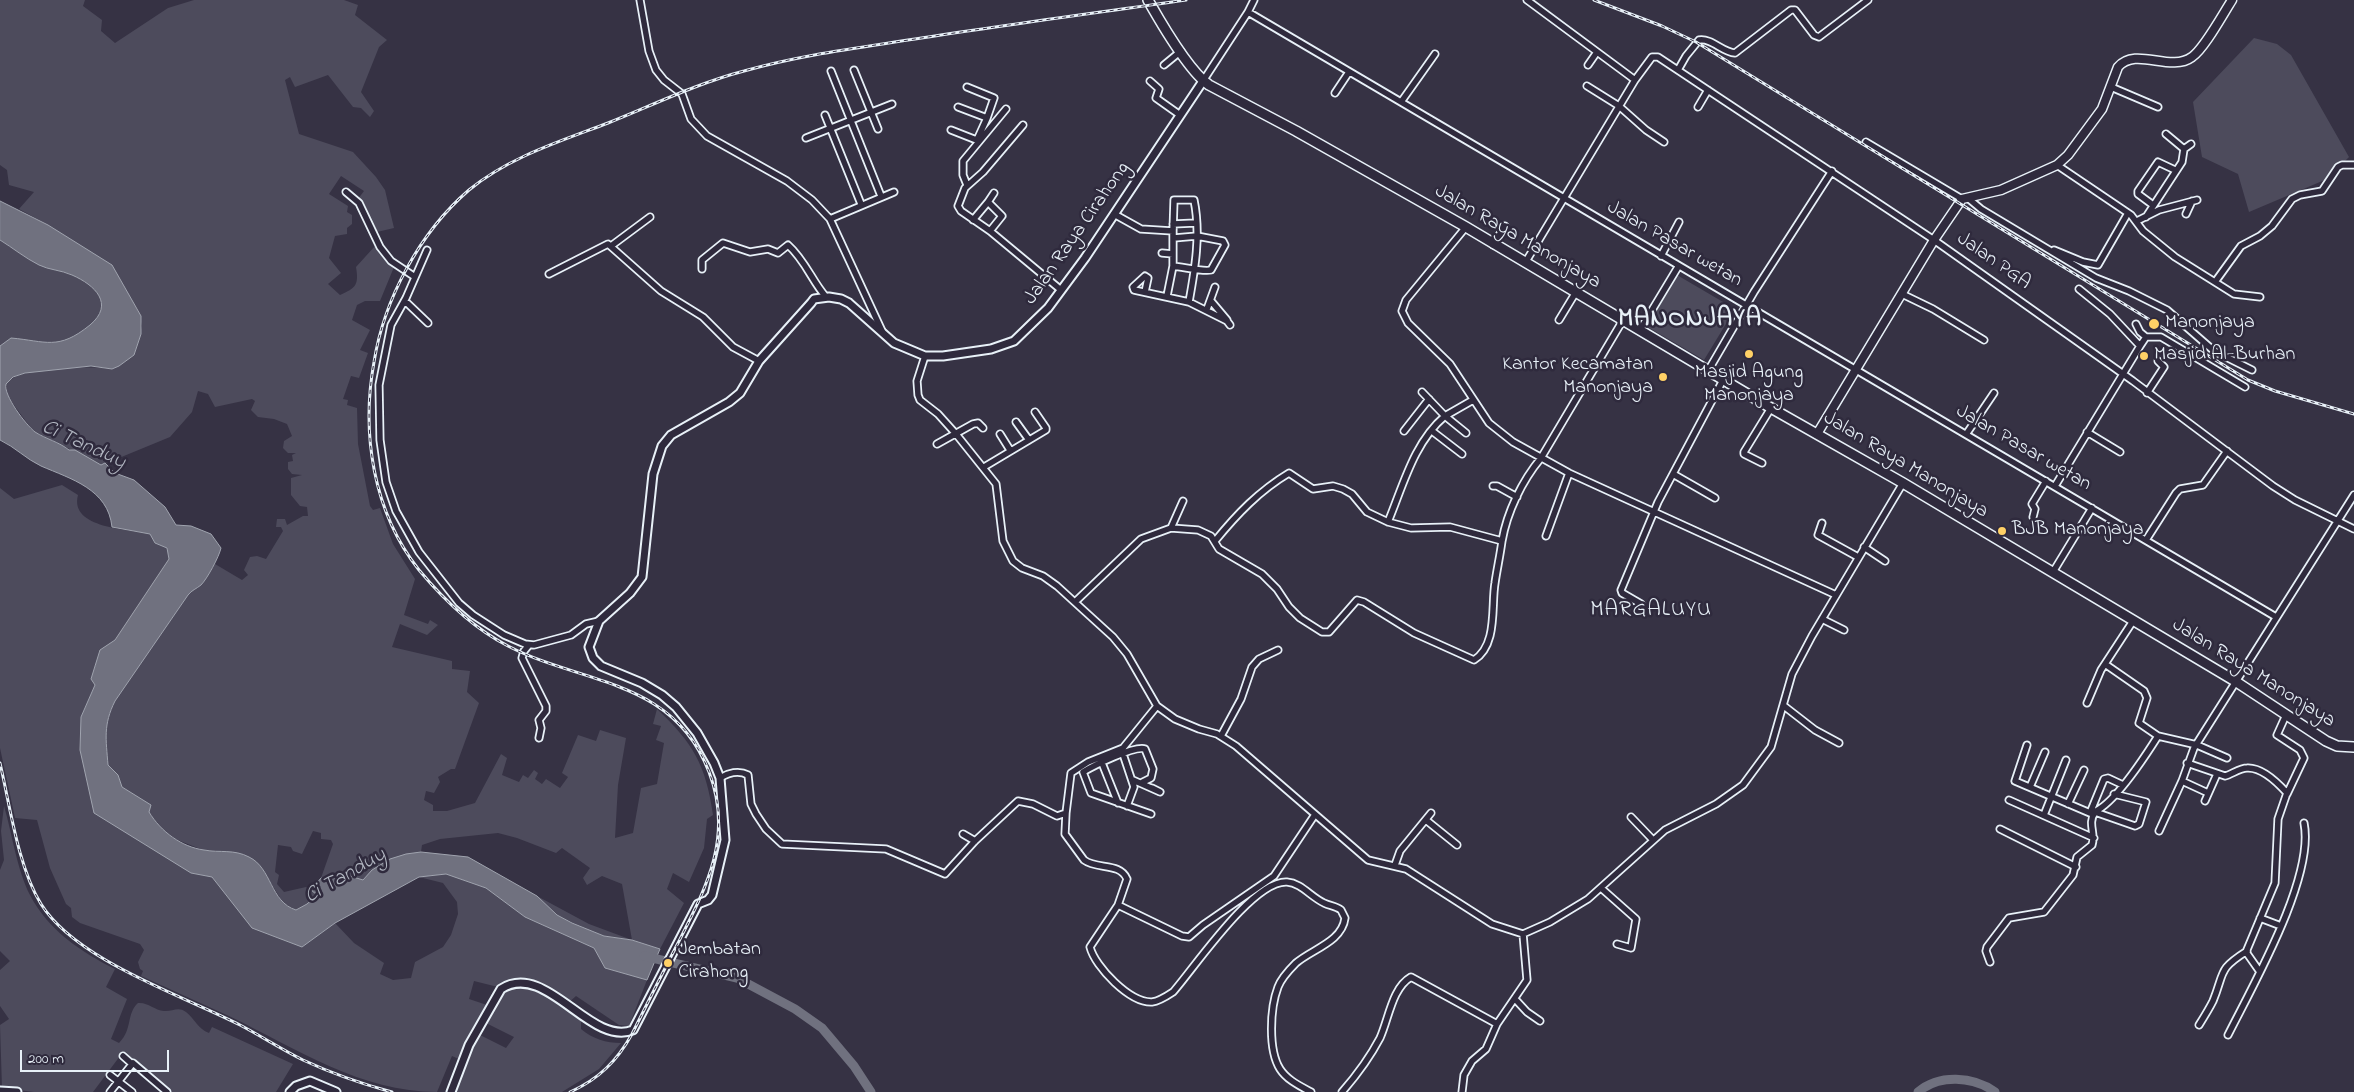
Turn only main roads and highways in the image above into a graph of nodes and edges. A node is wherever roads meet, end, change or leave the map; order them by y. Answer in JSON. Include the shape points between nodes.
{"nodes":[{"id":1,"x":1148,"y":0,"type":"edge"},
{"id":2,"x":2232,"y":0,"type":"edge"},
{"id":3,"x":1817,"y":434,"type":"junction"},
{"id":4,"x":2354,"y":747,"type":"edge"}],
"edges":[{"from":1,"to":3,"type":"main road","name":"Jalan Raya Manonjaya","via":[[1203,81],[1466,227]]},
{"from":2,"to":3,"type":"main road","via":[[2193,57],[2177,62],[2135,59],[2122,62],[2102,109],[2057,166],[2001,190],[1965,199],[1934,240]]},
{"from":3,"to":4,"type":"main road","name":"Jalan Raya Manonjaya","via":[[2235,681],[2326,741]]}]}
